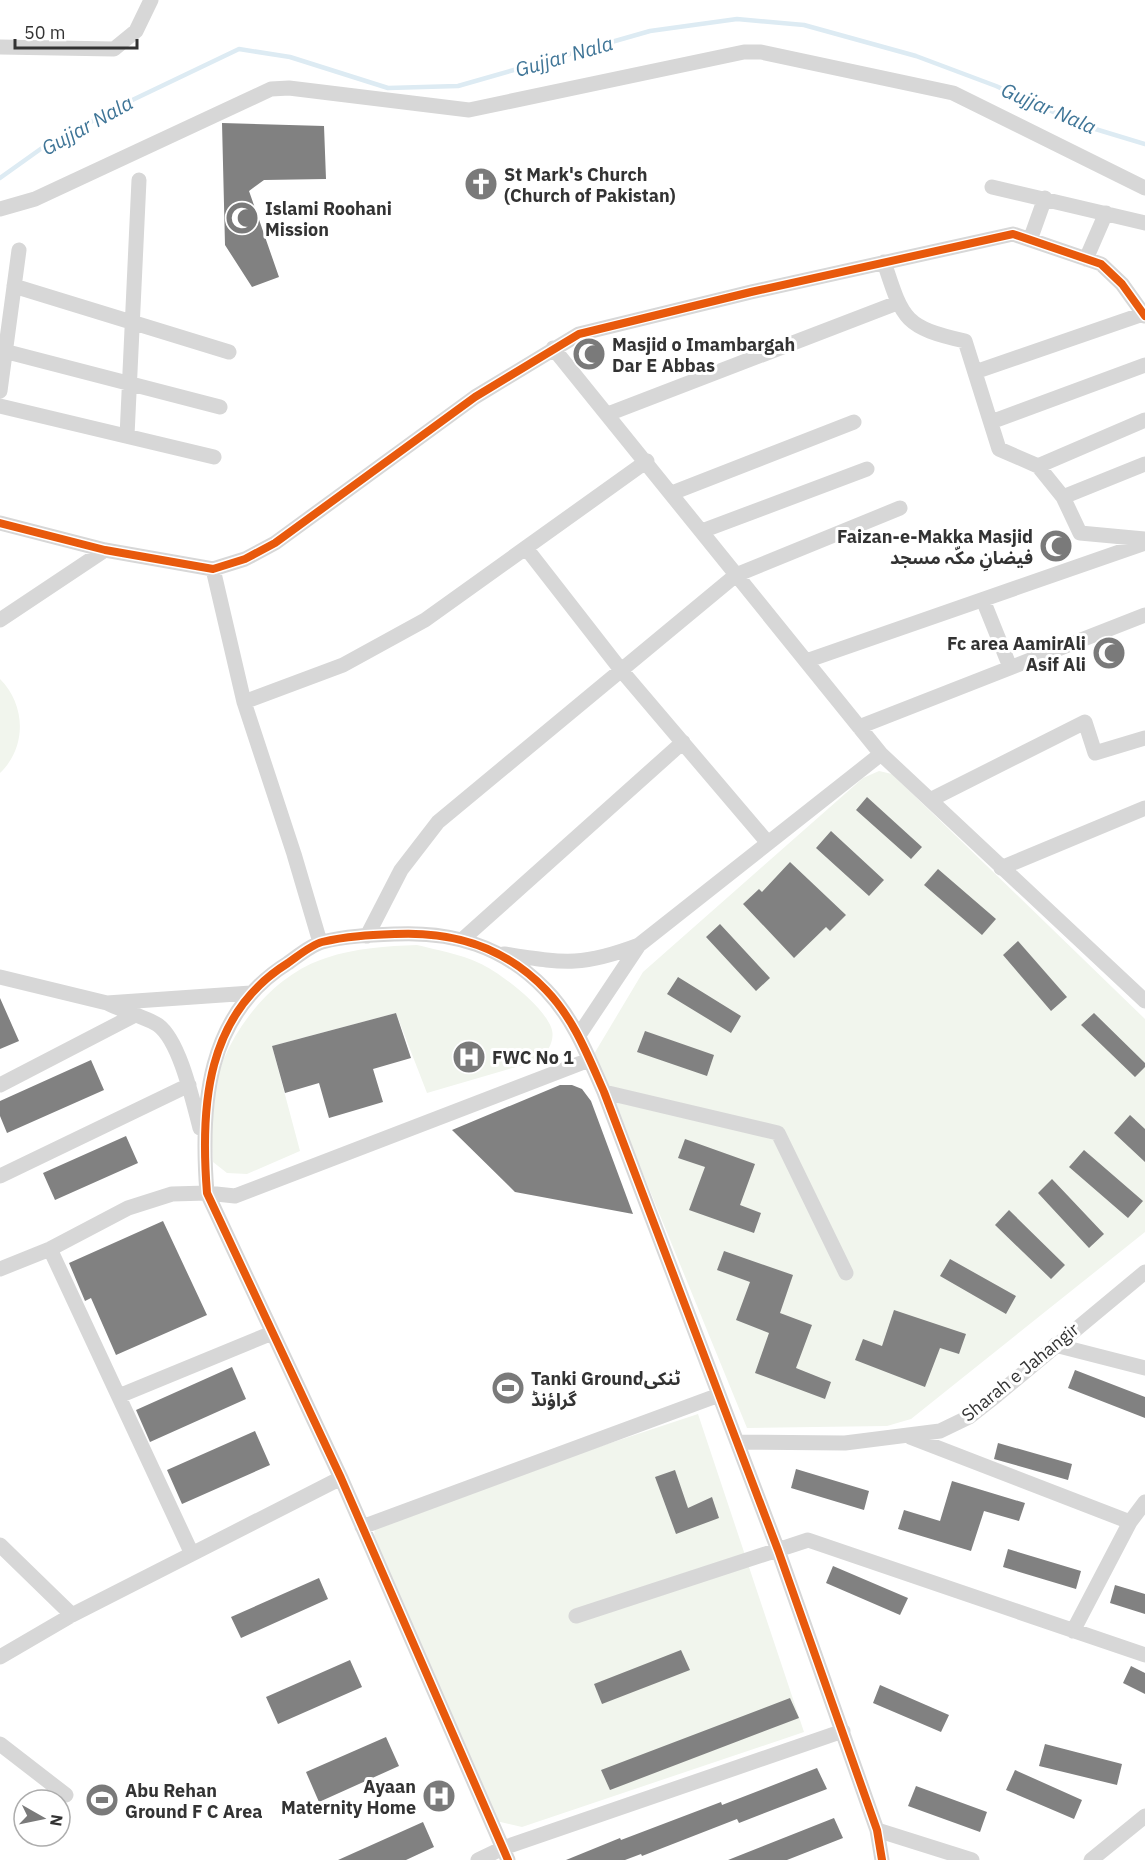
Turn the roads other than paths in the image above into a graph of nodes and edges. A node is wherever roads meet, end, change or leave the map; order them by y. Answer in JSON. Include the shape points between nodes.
{"nodes":[{"id":1,"x":152,"y":0,"type":"edge"},
{"id":2,"x":0,"y":47,"type":"edge"},
{"id":3,"x":139,"y":180,"type":"dead end"},
{"id":4,"x":992,"y":186,"type":"dead end"},
{"id":5,"x":1145,"y":188,"type":"edge"},
{"id":6,"x":1045,"y":198,"type":"junction"},
{"id":7,"x":0,"y":209,"type":"edge"},
{"id":8,"x":1106,"y":213,"type":"junction"},
{"id":9,"x":1145,"y":223,"type":"edge"},
{"id":10,"x":1030,"y":240,"type":"junction"},
{"id":11,"x":19,"y":250,"type":"dead end"},
{"id":12,"x":1086,"y":259,"type":"junction"},
{"id":13,"x":884,"y":262,"type":"junction"},
{"id":14,"x":14,"y":286,"type":"junction"},
{"id":15,"x":897,"y":303,"type":"junction"},
{"id":16,"x":1144,"y":315,"type":"edge"},
{"id":17,"x":133,"y":322,"type":"junction"},
{"id":18,"x":553,"y":348,"type":"junction"},
{"id":19,"x":3,"y":351,"type":"edge"},
{"id":20,"x":229,"y":352,"type":"dead end"},
{"id":21,"x":1145,"y":365,"type":"edge"},
{"id":22,"x":975,"y":372,"type":"junction"},
{"id":23,"x":130,"y":384,"type":"junction"},
{"id":24,"x":0,"y":391,"type":"edge"},
{"id":25,"x":0,"y":406,"type":"edge"},
{"id":26,"x":219,"y":407,"type":"dead end"},
{"id":27,"x":608,"y":414,"type":"junction"},
{"id":28,"x":1145,"y":420,"type":"edge"},
{"id":29,"x":854,"y":422,"type":"dead end"},
{"id":30,"x":991,"y":422,"type":"junction"},
{"id":31,"x":127,"y":436,"type":"junction"},
{"id":32,"x":214,"y":457,"type":"dead end"},
{"id":33,"x":647,"y":461,"type":"junction"},
{"id":34,"x":1145,"y":464,"type":"edge"},
{"id":35,"x":1038,"y":466,"type":"junction"},
{"id":36,"x":867,"y":469,"type":"dead end"},
{"id":37,"x":672,"y":493,"type":"junction"},
{"id":38,"x":1063,"y":497,"type":"junction"},
{"id":39,"x":900,"y":507,"type":"dead end"},
{"id":40,"x":0,"y":524,"type":"edge"},
{"id":41,"x":702,"y":531,"type":"junction"},
{"id":42,"x":1145,"y":538,"type":"edge"},
{"id":43,"x":1145,"y":543,"type":"edge"},
{"id":44,"x":526,"y":548,"type":"junction"},
{"id":45,"x":105,"y":550,"type":"junction"},
{"id":46,"x":213,"y":569,"type":"junction"},
{"id":47,"x":736,"y":575,"type":"junction"},
{"id":48,"x":983,"y":600,"type":"junction"},
{"id":49,"x":1145,"y":615,"type":"edge"},
{"id":50,"x":0,"y":620,"type":"edge"},
{"id":51,"x":806,"y":661,"type":"junction"},
{"id":52,"x":1010,"y":668,"type":"junction"},
{"id":53,"x":621,"y":670,"type":"junction"},
{"id":54,"x":244,"y":702,"type":"junction"},
{"id":55,"x":860,"y":727,"type":"junction"},
{"id":56,"x":1145,"y":738,"type":"edge"},
{"id":57,"x":683,"y":742,"type":"junction"},
{"id":58,"x":881,"y":754,"type":"junction"},
{"id":59,"x":930,"y":800,"type":"junction"},
{"id":60,"x":1145,"y":808,"type":"edge"},
{"id":61,"x":768,"y":843,"type":"junction"},
{"id":62,"x":1001,"y":868,"type":"junction"},
{"id":63,"x":367,"y":936,"type":"junction"},
{"id":64,"x":464,"y":938,"type":"junction"},
{"id":65,"x":320,"y":942,"type":"junction"},
{"id":66,"x":639,"y":945,"type":"junction"},
{"id":67,"x":495,"y":953,"type":"junction"},
{"id":68,"x":0,"y":977,"type":"edge"},
{"id":69,"x":250,"y":993,"type":"junction"},
{"id":70,"x":1145,"y":1001,"type":"edge"},
{"id":71,"x":106,"y":1003,"type":"junction"},
{"id":72,"x":133,"y":1016,"type":"junction"},
{"id":73,"x":579,"y":1035,"type":"junction"},
{"id":74,"x":589,"y":1060,"type":"junction"},
{"id":75,"x":0,"y":1085,"type":"edge"},
{"id":76,"x":189,"y":1085,"type":"junction"},
{"id":77,"x":604,"y":1092,"type":"junction"},
{"id":78,"x":203,"y":1142,"type":"junction"},
{"id":79,"x":0,"y":1176,"type":"edge"},
{"id":80,"x":207,"y":1193,"type":"junction"},
{"id":81,"x":50,"y":1249,"type":"junction"},
{"id":82,"x":0,"y":1269,"type":"edge"},
{"id":83,"x":1145,"y":1272,"type":"edge"},
{"id":84,"x":846,"y":1273,"type":"dead end"},
{"id":85,"x":272,"y":1333,"type":"junction"},
{"id":86,"x":1055,"y":1345,"type":"junction"},
{"id":87,"x":1145,"y":1368,"type":"edge"},
{"id":88,"x":719,"y":1395,"type":"junction"},
{"id":89,"x":118,"y":1396,"type":"junction"},
{"id":90,"x":910,"y":1437,"type":"junction"},
{"id":91,"x":737,"y":1442,"type":"junction"},
{"id":92,"x":340,"y":1478,"type":"junction"},
{"id":93,"x":1145,"y":1502,"type":"edge"},
{"id":94,"x":1130,"y":1522,"type":"junction"},
{"id":95,"x":362,"y":1527,"type":"junction"},
{"id":96,"x":0,"y":1545,"type":"edge"},
{"id":97,"x":778,"y":1550,"type":"junction"},
{"id":98,"x":192,"y":1554,"type":"junction"},
{"id":99,"x":72,"y":1615,"type":"junction"},
{"id":100,"x":576,"y":1616,"type":"dead end"},
{"id":101,"x":1073,"y":1631,"type":"junction"},
{"id":102,"x":1145,"y":1655,"type":"edge"},
{"id":103,"x":0,"y":1657,"type":"edge"},
{"id":104,"x":843,"y":1731,"type":"junction"},
{"id":105,"x":0,"y":1744,"type":"edge"},
{"id":106,"x":57,"y":1788,"type":"edge"},
{"id":107,"x":1145,"y":1816,"type":"edge"},
{"id":108,"x":877,"y":1830,"type":"junction"},
{"id":109,"x":506,"y":1854,"type":"edge"},
{"id":110,"x":478,"y":1860,"type":"edge"},
{"id":111,"x":882,"y":1860,"type":"edge"},
{"id":112,"x":972,"y":1860,"type":"edge"},
{"id":113,"x":1091,"y":1860,"type":"edge"}],
"edges":[{"from":1,"to":2,"type":"street","via":[[136,31],[114,49]]},
{"from":3,"to":17,"type":"street"},
{"from":4,"to":6,"type":"street"},
{"from":5,"to":7,"type":"street","via":[[953,93],[761,52],[744,52],[470,110],[271,89],[35,199]]},
{"from":6,"to":8,"type":"street"},
{"from":6,"to":10,"type":"street"},
{"from":8,"to":9,"type":"street"},
{"from":8,"to":12,"type":"street"},
{"from":10,"to":12,"type":"street"},
{"from":10,"to":13,"type":"street","via":[[1013,234]]},
{"from":11,"to":14,"type":"street"},
{"from":12,"to":16,"type":"street","via":[[1101,264],[1122,284]]},
{"from":13,"to":15,"type":"street"},
{"from":13,"to":18,"type":"street","via":[[579,334]]},
{"from":14,"to":17,"type":"street"},
{"from":14,"to":19,"type":"street"},
{"from":15,"to":22,"type":"street","via":[[914,325],[965,341]]},
{"from":15,"to":27,"type":"street"},
{"from":16,"to":22,"type":"street"},
{"from":17,"to":20,"type":"street"},
{"from":17,"to":23,"type":"street"},
{"from":18,"to":27,"type":"street"},
{"from":18,"to":46,"type":"street","via":[[475,397],[275,543],[245,559]]},
{"from":19,"to":23,"type":"street"},
{"from":19,"to":24,"type":"street"},
{"from":21,"to":30,"type":"street"},
{"from":22,"to":30,"type":"street"},
{"from":23,"to":26,"type":"street"},
{"from":23,"to":31,"type":"street"},
{"from":25,"to":31,"type":"street"},
{"from":27,"to":33,"type":"street"},
{"from":28,"to":35,"type":"street"},
{"from":29,"to":37,"type":"street"},
{"from":30,"to":35,"type":"street","via":[[999,449]]},
{"from":31,"to":32,"type":"street"},
{"from":33,"to":37,"type":"street"},
{"from":33,"to":44,"type":"street"},
{"from":34,"to":38,"type":"street"},
{"from":35,"to":38,"type":"street"},
{"from":36,"to":41,"type":"street"},
{"from":37,"to":41,"type":"street"},
{"from":38,"to":42,"type":"street","via":[[1080,532]]},
{"from":39,"to":47,"type":"street"},
{"from":40,"to":45,"type":"street"},
{"from":41,"to":47,"type":"street"},
{"from":43,"to":48,"type":"street"},
{"from":44,"to":53,"type":"street"},
{"from":44,"to":54,"type":"street","via":[[425,620],[343,665]]},
{"from":45,"to":46,"type":"street"},
{"from":45,"to":50,"type":"street"},
{"from":46,"to":54,"type":"street"},
{"from":47,"to":51,"type":"street"},
{"from":47,"to":53,"type":"street"},
{"from":48,"to":51,"type":"street"},
{"from":48,"to":52,"type":"street"},
{"from":49,"to":52,"type":"street"},
{"from":51,"to":55,"type":"street"},
{"from":52,"to":55,"type":"street"},
{"from":53,"to":57,"type":"street"},
{"from":53,"to":63,"type":"street","via":[[438,822],[401,870]]},
{"from":54,"to":65,"type":"street"},
{"from":55,"to":58,"type":"street"},
{"from":56,"to":59,"type":"street","via":[[1095,753],[1085,722]]},
{"from":57,"to":61,"type":"street"},
{"from":57,"to":64,"type":"street"},
{"from":58,"to":59,"type":"street"},
{"from":58,"to":61,"type":"street"},
{"from":59,"to":62,"type":"street"},
{"from":60,"to":62,"type":"street"},
{"from":61,"to":66,"type":"street"},
{"from":62,"to":70,"type":"street"},
{"from":63,"to":64,"type":"street","via":[[427,932]]},
{"from":63,"to":65,"type":"street"},
{"from":64,"to":67,"type":"street"},
{"from":65,"to":69,"type":"street","via":[[277,969]]},
{"from":66,"to":67,"type":"street","via":[[585,962],[557,963]]},
{"from":66,"to":73,"type":"street"},
{"from":67,"to":73,"type":"street","via":[[521,967],[547,991]]},
{"from":68,"to":71,"type":"street"},
{"from":69,"to":71,"type":"street"},
{"from":69,"to":78,"type":"street","via":[[222,1038],[208,1085]]},
{"from":71,"to":72,"type":"street"},
{"from":72,"to":75,"type":"street"},
{"from":72,"to":76,"type":"street","via":[[158,1026]]},
{"from":73,"to":74,"type":"street"},
{"from":74,"to":77,"type":"street"},
{"from":74,"to":80,"type":"street","via":[[236,1196]]},
{"from":76,"to":78,"type":"street"},
{"from":76,"to":79,"type":"street"},
{"from":77,"to":84,"type":"street","via":[[778,1133]]},
{"from":77,"to":88,"type":"street"},
{"from":78,"to":80,"type":"street"},
{"from":80,"to":81,"type":"street","via":[[172,1194],[128,1208]]},
{"from":80,"to":85,"type":"street"},
{"from":81,"to":82,"type":"street"},
{"from":81,"to":89,"type":"street"},
{"from":83,"to":86,"type":"street","name":"Sharah e Jahangir"},
{"from":85,"to":89,"type":"street"},
{"from":85,"to":92,"type":"street"},
{"from":86,"to":87,"type":"street"},
{"from":86,"to":90,"type":"street","name":"Sharah e Jahangir","via":[[969,1417],[940,1431]]},
{"from":88,"to":91,"type":"street"},
{"from":88,"to":95,"type":"street"},
{"from":89,"to":98,"type":"street"},
{"from":90,"to":91,"type":"street","name":"Sharah e Jahangir","via":[[845,1443]]},
{"from":90,"to":94,"type":"street"},
{"from":91,"to":97,"type":"street"},
{"from":92,"to":95,"type":"street"},
{"from":92,"to":98,"type":"street"},
{"from":93,"to":94,"type":"street"},
{"from":94,"to":101,"type":"street"},
{"from":95,"to":109,"type":"street"},
{"from":96,"to":99,"type":"street"},
{"from":97,"to":100,"type":"street"},
{"from":97,"to":101,"type":"street","via":[[808,1540]]},
{"from":97,"to":104,"type":"street"},
{"from":98,"to":99,"type":"street"},
{"from":99,"to":103,"type":"street"},
{"from":101,"to":102,"type":"street"},
{"from":104,"to":108,"type":"street"},
{"from":104,"to":109,"type":"street"},
{"from":105,"to":106,"type":"street"},
{"from":107,"to":113,"type":"street"},
{"from":108,"to":111,"type":"street"},
{"from":108,"to":112,"type":"street"},
{"from":109,"to":110,"type":"street"}]}
